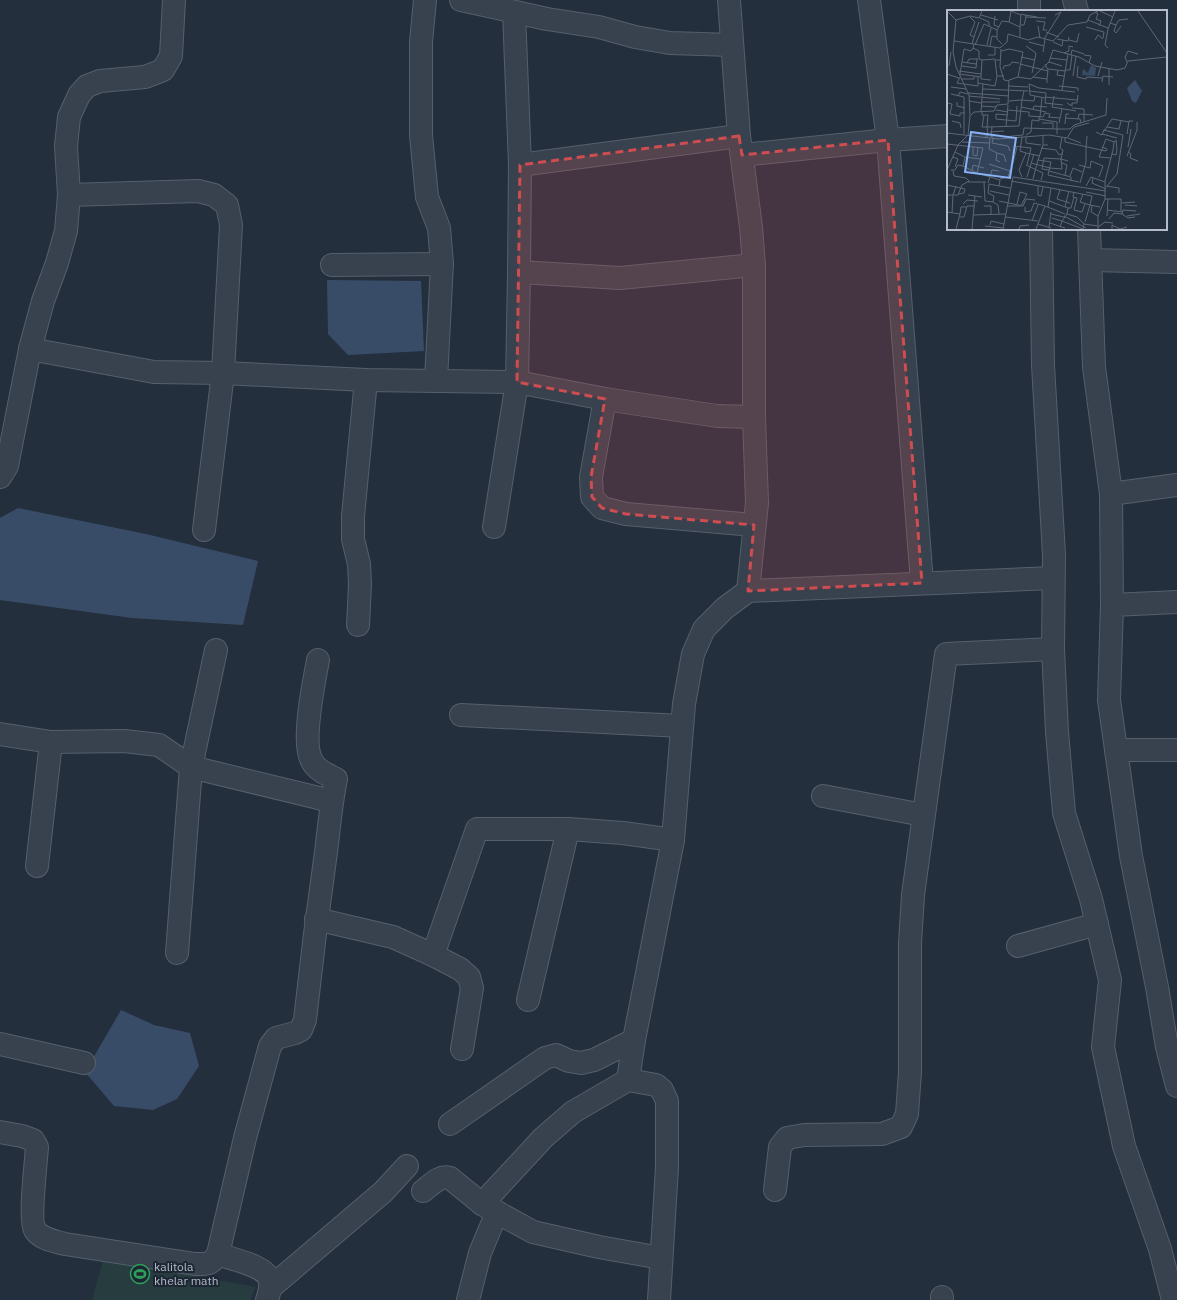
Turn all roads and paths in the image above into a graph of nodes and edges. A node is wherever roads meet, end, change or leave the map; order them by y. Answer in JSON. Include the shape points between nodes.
{"nodes":[{"id":1,"x":174,"y":0,"type":"edge"},
{"id":2,"x":425,"y":0,"type":"edge"},
{"id":3,"x":461,"y":0,"type":"edge"},
{"id":4,"x":729,"y":0,"type":"edge"},
{"id":5,"x":869,"y":0,"type":"edge"},
{"id":6,"x":1074,"y":0,"type":"edge"},
{"id":7,"x":1077,"y":10,"type":"edge"},
{"id":8,"x":514,"y":12,"type":"junction"},
{"id":9,"x":732,"y":45,"type":"junction"},
{"id":10,"x":947,"y":136,"type":"edge"},
{"id":11,"x":888,"y":140,"type":"junction"},
{"id":12,"x":740,"y":146,"type":"junction"},
{"id":13,"x":520,"y":165,"type":"junction"},
{"id":14,"x":69,"y":195,"type":"junction"},
{"id":15,"x":1042,"y":230,"type":"edge"},
{"id":16,"x":1089,"y":230,"type":"edge"},
{"id":17,"x":1090,"y":260,"type":"junction"},
{"id":18,"x":1177,"y":262,"type":"edge"},
{"id":19,"x":442,"y":264,"type":"junction"},
{"id":20,"x":332,"y":265,"type":"dead end"},
{"id":21,"x":754,"y":265,"type":"junction"},
{"id":22,"x":519,"y":272,"type":"junction"},
{"id":23,"x":30,"y":349,"type":"junction"},
{"id":24,"x":223,"y":373,"type":"junction"},
{"id":25,"x":366,"y":380,"type":"junction"},
{"id":26,"x":436,"y":380,"type":"junction"},
{"id":27,"x":518,"y":382,"type":"junction"},
{"id":28,"x":605,"y":399,"type":"junction"},
{"id":29,"x":754,"y":417,"type":"junction"},
{"id":30,"x":0,"y":476,"type":"edge"},
{"id":31,"x":1177,"y":485,"type":"edge"},
{"id":32,"x":1111,"y":494,"type":"junction"},
{"id":33,"x":754,"y":525,"type":"junction"},
{"id":34,"x":494,"y":527,"type":"dead end"},
{"id":35,"x":204,"y":530,"type":"dead end"},
{"id":36,"x":1053,"y":578,"type":"junction"},
{"id":37,"x":922,"y":584,"type":"junction"},
{"id":38,"x":748,"y":591,"type":"junction"},
{"id":39,"x":1177,"y":602,"type":"edge"},
{"id":40,"x":1112,"y":605,"type":"junction"},
{"id":41,"x":358,"y":625,"type":"dead end"},
{"id":42,"x":1053,"y":649,"type":"junction"},
{"id":43,"x":216,"y":650,"type":"dead end"},
{"id":44,"x":318,"y":660,"type":"dead end"},
{"id":45,"x":461,"y":715,"type":"dead end"},
{"id":46,"x":682,"y":726,"type":"junction"},
{"id":47,"x":0,"y":734,"type":"edge"},
{"id":48,"x":51,"y":742,"type":"junction"},
{"id":49,"x":1116,"y":750,"type":"junction"},
{"id":50,"x":1177,"y":750,"type":"edge"},
{"id":51,"x":192,"y":767,"type":"junction"},
{"id":52,"x":823,"y":796,"type":"dead end"},
{"id":53,"x":331,"y":801,"type":"junction"},
{"id":54,"x":923,"y":815,"type":"junction"},
{"id":55,"x":568,"y":829,"type":"junction"},
{"id":56,"x":673,"y":840,"type":"junction"},
{"id":57,"x":37,"y":866,"type":"dead end"},
{"id":58,"x":316,"y":919,"type":"junction"},
{"id":59,"x":1096,"y":924,"type":"junction"},
{"id":60,"x":1018,"y":946,"type":"dead end"},
{"id":61,"x":177,"y":953,"type":"dead end"},
{"id":62,"x":433,"y":955,"type":"junction"},
{"id":63,"x":528,"y":1000,"type":"dead end"},
{"id":64,"x":634,"y":1040,"type":"junction"},
{"id":65,"x":0,"y":1044,"type":"edge"},
{"id":66,"x":1172,"y":1047,"type":"edge"},
{"id":67,"x":462,"y":1049,"type":"dead end"},
{"id":68,"x":84,"y":1063,"type":"dead end"},
{"id":69,"x":628,"y":1080,"type":"junction"},
{"id":70,"x":1177,"y":1086,"type":"edge"},
{"id":71,"x":450,"y":1124,"type":"dead end"},
{"id":72,"x":0,"y":1132,"type":"edge"},
{"id":73,"x":407,"y":1166,"type":"dead end"},
{"id":74,"x":775,"y":1190,"type":"dead end"},
{"id":75,"x":423,"y":1191,"type":"dead end"},
{"id":76,"x":490,"y":1208,"type":"junction"},
{"id":77,"x":218,"y":1254,"type":"junction"},
{"id":78,"x":662,"y":1258,"type":"junction"},
{"id":79,"x":268,"y":1294,"type":"edge"},
{"id":80,"x":468,"y":1300,"type":"edge"},
{"id":81,"x":659,"y":1300,"type":"edge"},
{"id":82,"x":1173,"y":1300,"type":"edge"}],
"edges":[{"from":1,"to":14,"type":"street","via":[[171,56],[163,70],[145,76],[100,81],[87,86],[79,95],[69,117],[66,146]]},
{"from":2,"to":19,"type":"street","via":[[421,42],[421,135],[427,197],[439,228]]},
{"from":3,"to":8,"type":"street"},
{"from":4,"to":9,"type":"street"},
{"from":5,"to":11,"type":"street"},
{"from":6,"to":7,"type":"street"},
{"from":8,"to":9,"type":"street","via":[[599,27],[635,37],[670,42]]},
{"from":8,"to":13,"type":"street"},
{"from":9,"to":12,"type":"street"},
{"from":10,"to":11,"type":"street"},
{"from":11,"to":12,"type":"street"},
{"from":11,"to":37,"type":"street"},
{"from":12,"to":13,"type":"street"},
{"from":12,"to":21,"type":"street"},
{"from":13,"to":22,"type":"street"},
{"from":14,"to":23,"type":"street","via":[[66,231]]},
{"from":14,"to":24,"type":"street","via":[[198,192],[214,195],[227,205],[231,225]]},
{"from":15,"to":36,"type":"street","via":[[1043,365],[1054,555]]},
{"from":16,"to":17,"type":"street"},
{"from":17,"to":18,"type":"street"},
{"from":17,"to":32,"type":"street","via":[[1094,367]]},
{"from":19,"to":20,"type":"street"},
{"from":19,"to":26,"type":"street"},
{"from":21,"to":22,"type":"street","via":[[620,278]]},
{"from":21,"to":29,"type":"street"},
{"from":22,"to":27,"type":"street"},
{"from":23,"to":24,"type":"street","via":[[154,372]]},
{"from":23,"to":30,"type":"street","via":[[7,466]]},
{"from":24,"to":25,"type":"street"},
{"from":24,"to":35,"type":"street"},
{"from":25,"to":26,"type":"street"},
{"from":25,"to":41,"type":"street","via":[[352,516],[360,584]]},
{"from":26,"to":27,"type":"street"},
{"from":27,"to":28,"type":"street"},
{"from":27,"to":34,"type":"street"},
{"from":28,"to":29,"type":"street","via":[[717,416]]},
{"from":28,"to":33,"type":"street","via":[[591,477],[592,497],[602,508],[626,514]]},
{"from":29,"to":33,"type":"street","via":[[757,503]]},
{"from":31,"to":32,"type":"street"},
{"from":32,"to":40,"type":"street"},
{"from":33,"to":38,"type":"street"},
{"from":36,"to":37,"type":"street"},
{"from":36,"to":42,"type":"street"},
{"from":37,"to":38,"type":"street"},
{"from":38,"to":46,"type":"street","via":[[725,608],[704,629],[693,654]]},
{"from":39,"to":40,"type":"street"},
{"from":40,"to":49,"type":"street","via":[[1108,700]]},
{"from":42,"to":54,"type":"street","via":[[946,654]]},
{"from":42,"to":59,"type":"street","via":[[1064,814],[1091,899]]},
{"from":43,"to":51,"type":"street"},
{"from":44,"to":53,"type":"street","via":[[307,744],[312,762],[324,773],[336,779]]},
{"from":45,"to":46,"type":"street"},
{"from":46,"to":56,"type":"street"},
{"from":47,"to":48,"type":"street"},
{"from":48,"to":51,"type":"street","via":[[124,741],[159,745]]},
{"from":48,"to":57,"type":"street"},
{"from":49,"to":50,"type":"street"},
{"from":49,"to":66,"type":"street","via":[[1132,856],[1157,987]]},
{"from":51,"to":53,"type":"street"},
{"from":51,"to":61,"type":"street"},
{"from":52,"to":54,"type":"street"},
{"from":53,"to":58,"type":"street"},
{"from":54,"to":74,"type":"street","via":[[910,943],[910,1072],[907,1114],[901,1127],[882,1134],[804,1135],[787,1138],[780,1147]]},
{"from":55,"to":56,"type":"street"},
{"from":55,"to":62,"type":"street","via":[[477,829]]},
{"from":55,"to":63,"type":"street"},
{"from":56,"to":64,"type":"street"},
{"from":58,"to":62,"type":"street","via":[[393,937]]},
{"from":58,"to":77,"type":"street","via":[[305,1020],[301,1030],[276,1038],[270,1046]]},
{"from":59,"to":60,"type":"street"},
{"from":59,"to":82,"type":"street","via":[[1110,980],[1103,1047],[1124,1146],[1160,1249]]},
{"from":62,"to":67,"type":"street","via":[[460,969],[469,978],[472,988]]},
{"from":64,"to":69,"type":"street"},
{"from":64,"to":71,"type":"street","via":[[594,1060],[581,1063],[556,1055],[545,1058]]},
{"from":65,"to":68,"type":"street"},
{"from":66,"to":70,"type":"street"},
{"from":69,"to":76,"type":"street","via":[[573,1112],[549,1133]]},
{"from":69,"to":78,"type":"street","via":[[656,1085],[662,1090],[667,1101],[667,1166]]},
{"from":72,"to":77,"type":"street","via":[[33,1140],[37,1147],[32,1215],[35,1230],[45,1239],[195,1264],[210,1264]]},
{"from":73,"to":79,"type":"street","via":[[383,1192]]},
{"from":75,"to":76,"type":"street","via":[[442,1178],[450,1178]]},
{"from":76,"to":78,"type":"street","via":[[533,1232]]},
{"from":76,"to":80,"type":"street"},
{"from":77,"to":79,"type":"street","via":[[266,1273],[270,1280]]},
{"from":78,"to":81,"type":"street"}]}
